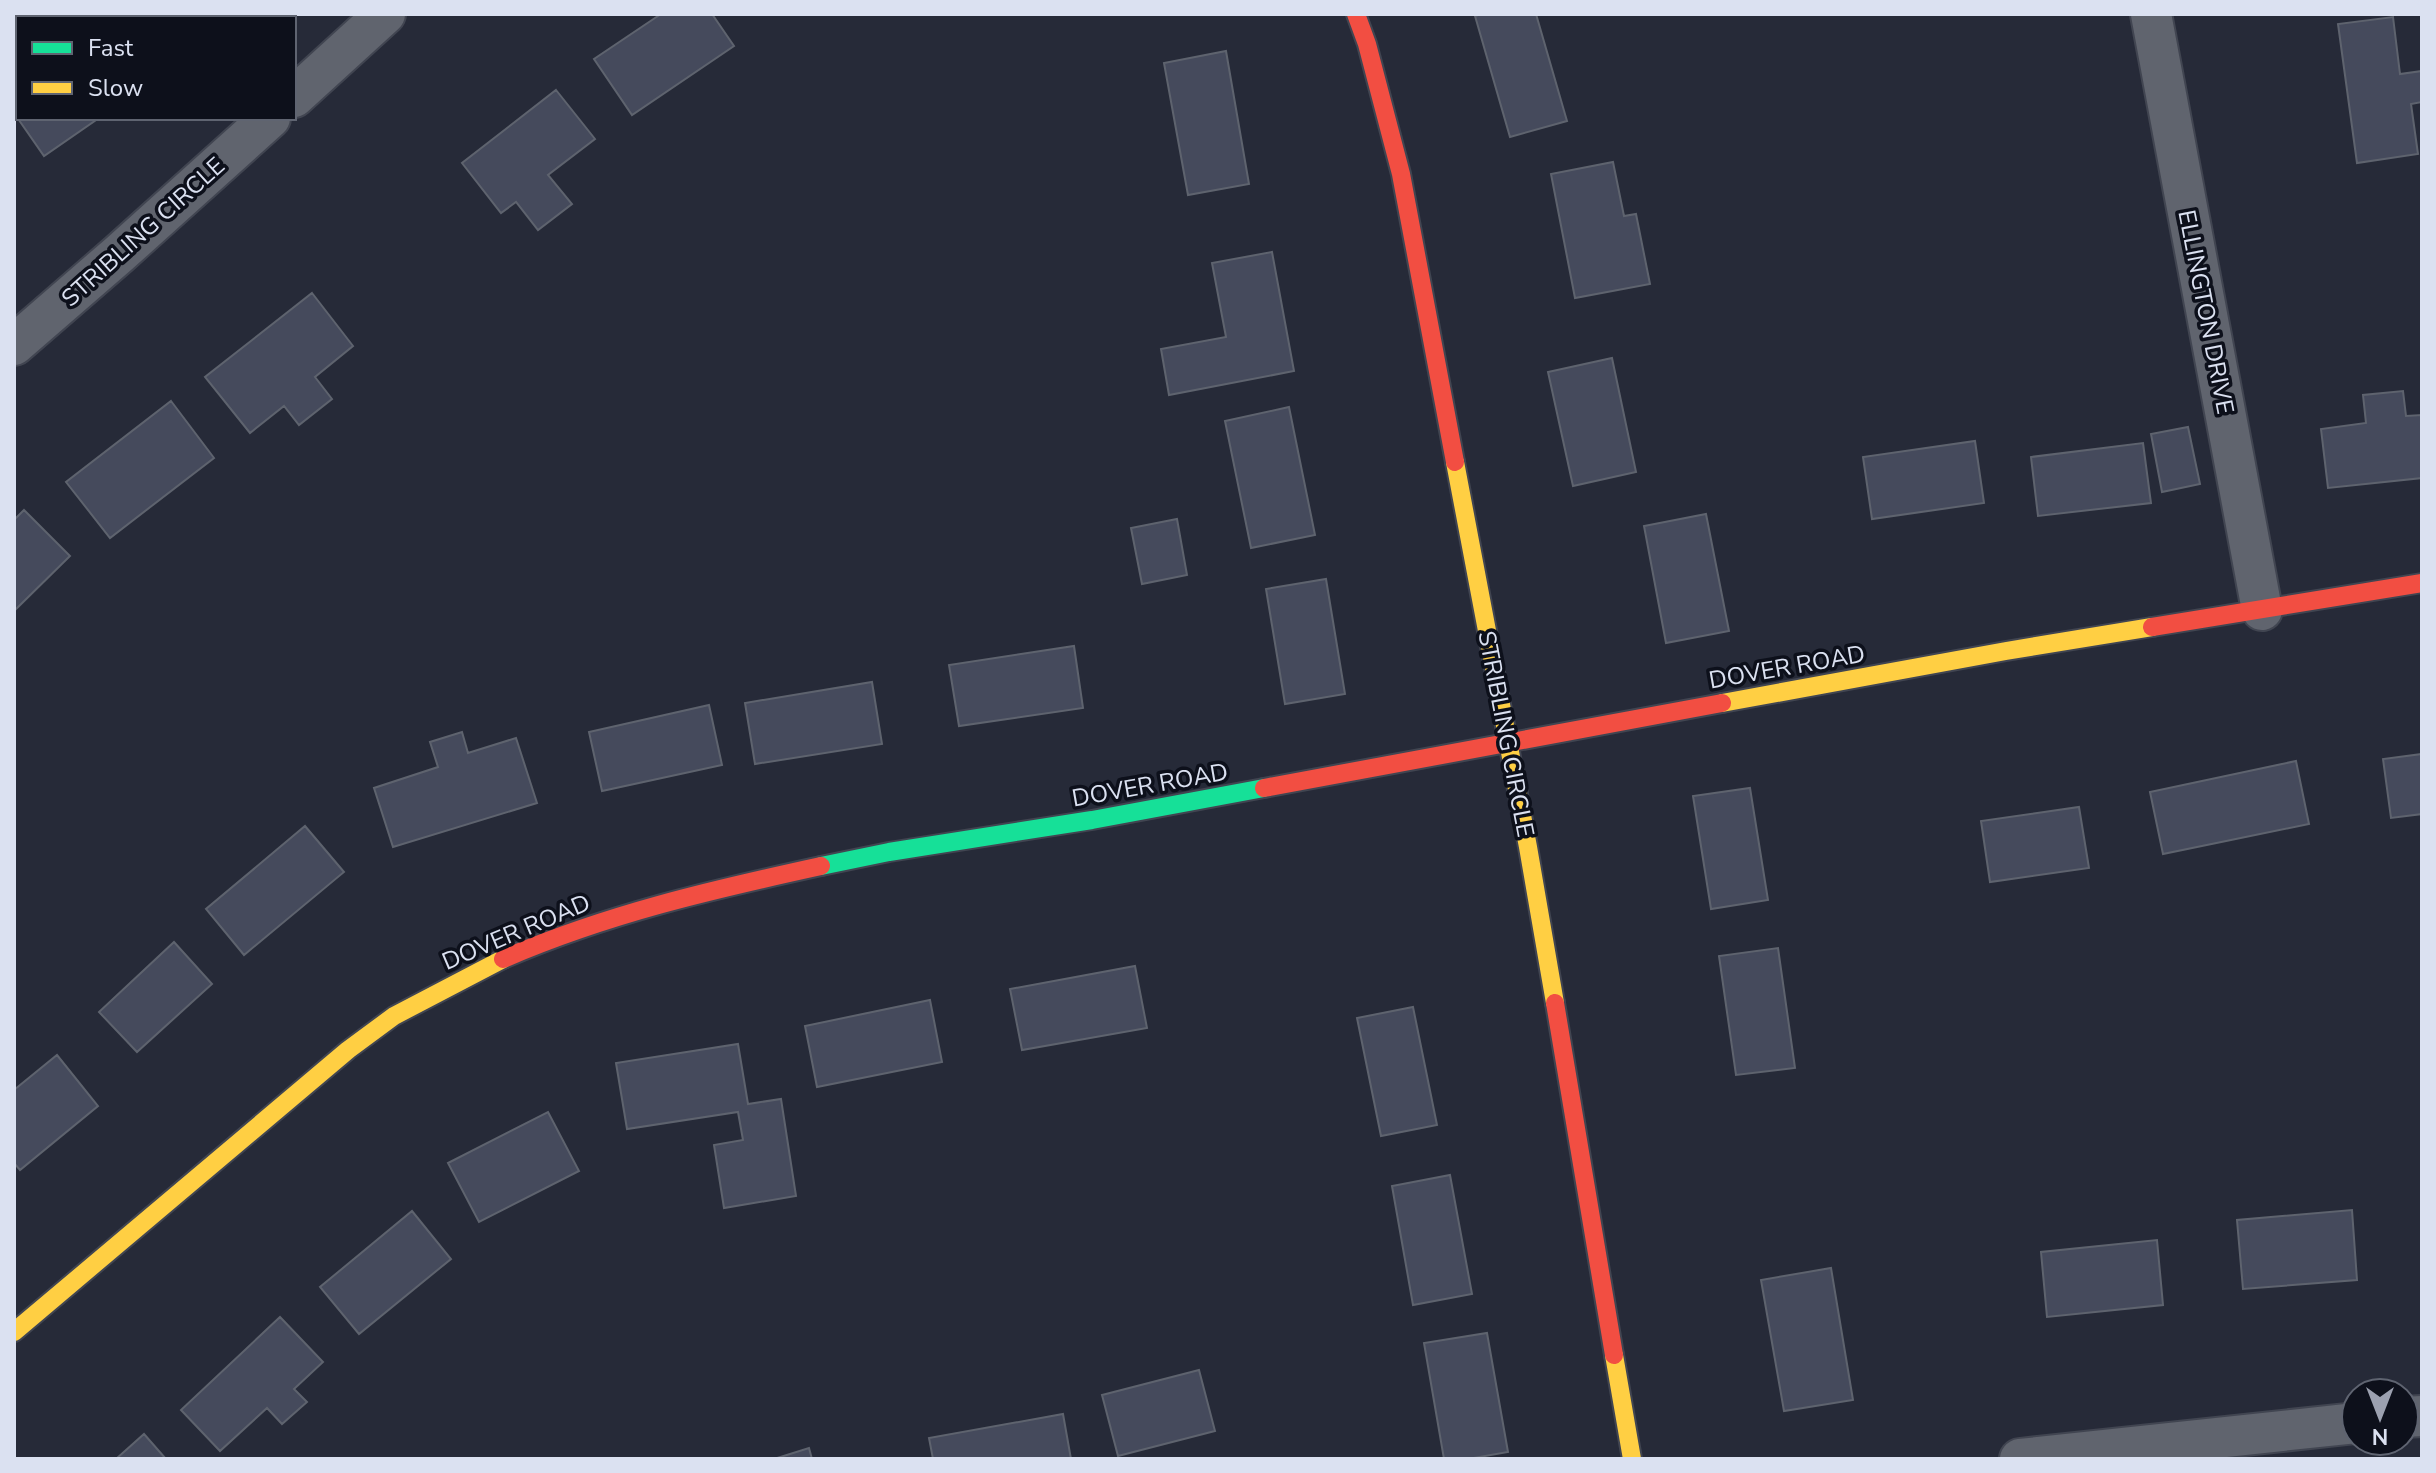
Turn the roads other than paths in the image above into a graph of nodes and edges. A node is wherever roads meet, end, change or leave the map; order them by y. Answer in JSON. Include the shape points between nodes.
{"nodes":[{"id":1,"x":385,"y":14,"type":"edge"},
{"id":2,"x":1356,"y":14,"type":"edge"},
{"id":3,"x":2151,"y":14,"type":"edge"},
{"id":4,"x":296,"y":95,"type":"edge"},
{"id":5,"x":268,"y":120,"type":"edge"},
{"id":6,"x":14,"y":345,"type":"edge"},
{"id":7,"x":2422,"y":583,"type":"edge"},
{"id":8,"x":2262,"y":610,"type":"junction"},
{"id":9,"x":1508,"y":743,"type":"junction"},
{"id":10,"x":14,"y":1332,"type":"edge"},
{"id":11,"x":2340,"y":1425,"type":"edge"},
{"id":12,"x":1632,"y":1459,"type":"edge"},
{"id":13,"x":2020,"y":1459,"type":"edge"}],
"edges":[{"from":1,"to":4,"type":"street"},
{"from":2,"to":9,"type":"street","name":"STRIBLING CIRCLE","via":[[1401,174]]},
{"from":3,"to":8,"type":"street","name":"ELLINGTON DRIVE"},
{"from":5,"to":6,"type":"street","name":"STRIBLING CIRCLE"},
{"from":7,"to":8,"type":"street","name":"DOVER ROAD"},
{"from":8,"to":9,"type":"street","name":"DOVER ROAD","via":[[2006,651]]},
{"from":9,"to":10,"type":"street","name":"DOVER ROAD","via":[[889,852],[706,891],[558,935],[486,966],[394,1016]]},
{"from":9,"to":12,"type":"street","name":"STRIBLING CIRCLE"},
{"from":11,"to":13,"type":"street"}]}
